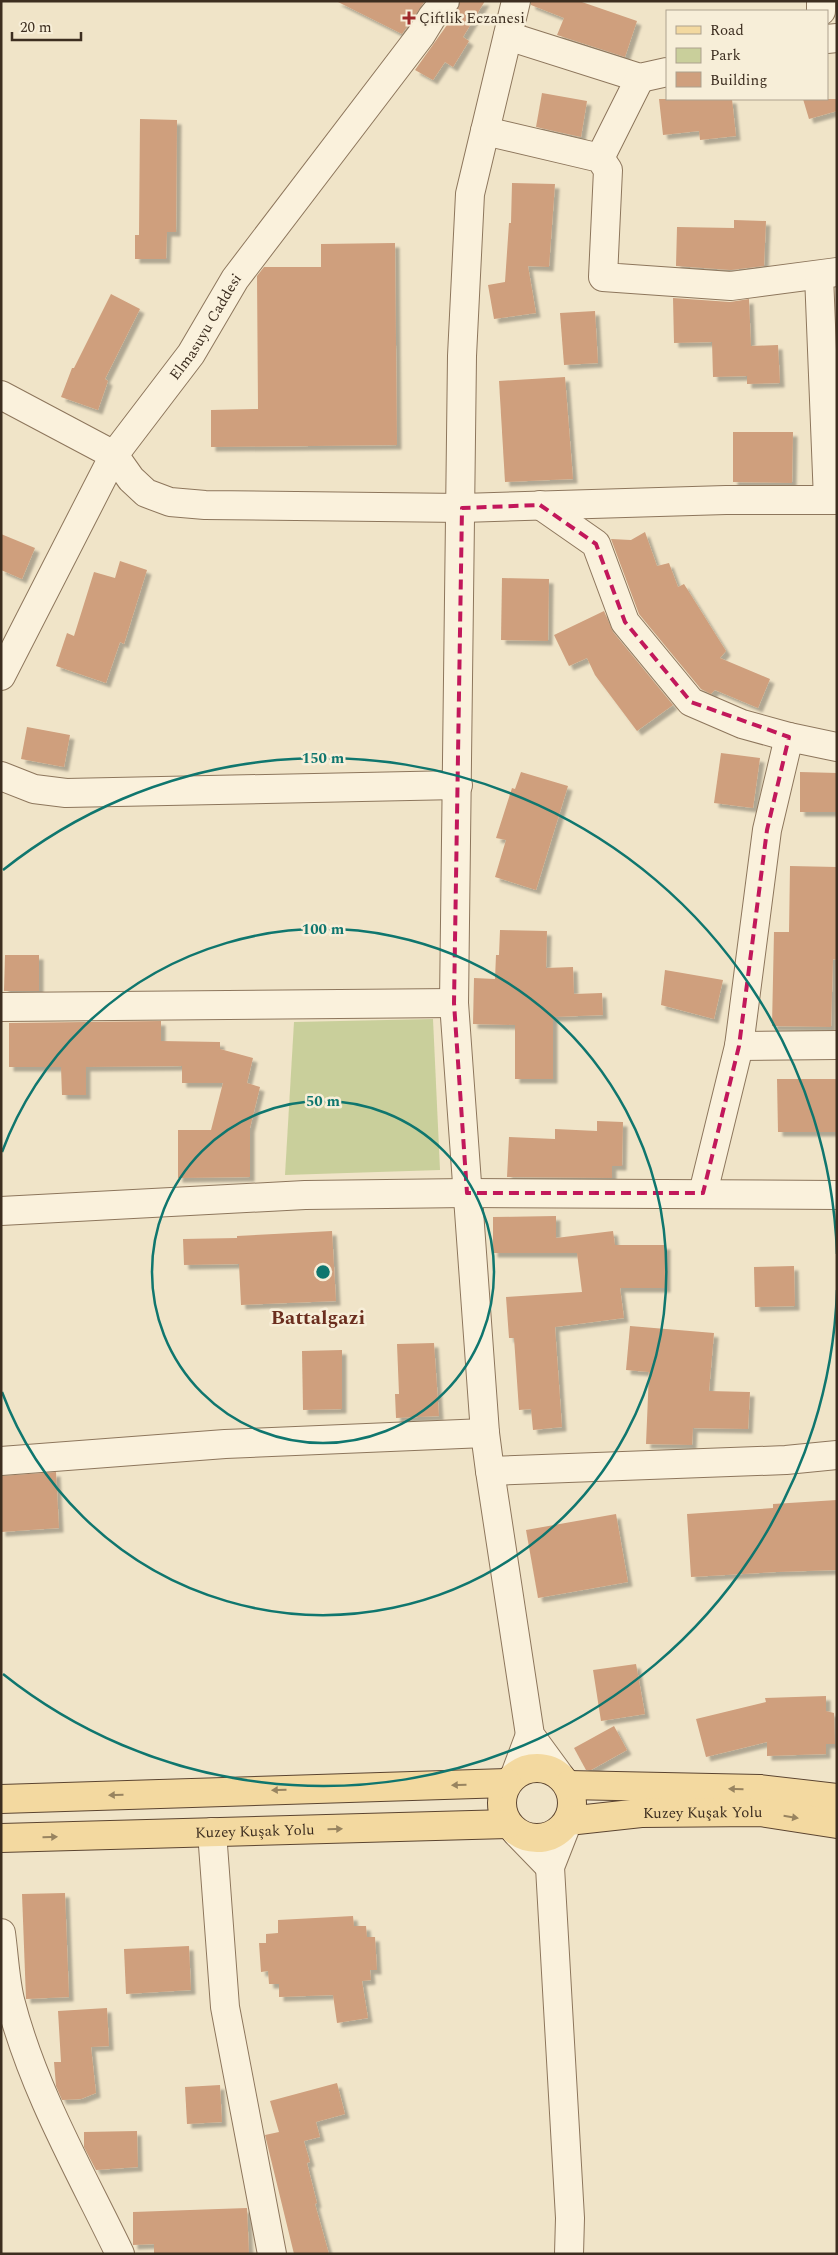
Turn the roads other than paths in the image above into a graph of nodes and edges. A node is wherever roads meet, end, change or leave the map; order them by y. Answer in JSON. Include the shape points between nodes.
{"nodes":[{"id":1,"x":446,"y":1,"type":"edge"},
{"id":2,"x":516,"y":1,"type":"edge"},
{"id":3,"x":508,"y":36,"type":"junction"},
{"id":4,"x":666,"y":72,"type":"edge"},
{"id":5,"x":640,"y":78,"type":"junction"},
{"id":6,"x":485,"y":131,"type":"junction"},
{"id":7,"x":600,"y":158,"type":"junction"},
{"id":8,"x":828,"y":274,"type":"edge"},
{"id":9,"x":1,"y":395,"type":"edge"},
{"id":10,"x":114,"y":455,"type":"junction"},
{"id":11,"x":833,"y":500,"type":"edge"},
{"id":12,"x":540,"y":505,"type":"junction"},
{"id":13,"x":462,"y":508,"type":"junction"},
{"id":14,"x":1,"y":676,"type":"edge"},
{"id":15,"x":788,"y":737,"type":"junction"},
{"id":16,"x":837,"y":747,"type":"edge"},
{"id":17,"x":1,"y":776,"type":"edge"},
{"id":18,"x":458,"y":785,"type":"junction"},
{"id":19,"x":454,"y":1003,"type":"junction"},
{"id":20,"x":1,"y":1007,"type":"edge"},
{"id":21,"x":837,"y":1045,"type":"edge"},
{"id":22,"x":739,"y":1046,"type":"junction"},
{"id":23,"x":467,"y":1192,"type":"junction"},
{"id":24,"x":703,"y":1193,"type":"junction"},
{"id":25,"x":837,"y":1195,"type":"edge"},
{"id":26,"x":1,"y":1212,"type":"edge"},
{"id":27,"x":485,"y":1433,"type":"junction"},
{"id":28,"x":837,"y":1455,"type":"edge"},
{"id":29,"x":1,"y":1461,"type":"edge"},
{"id":30,"x":490,"y":1471,"type":"junction"},
{"id":31,"x":530,"y":1735,"type":"junction"},
{"id":32,"x":511,"y":1779,"type":"junction"},
{"id":33,"x":564,"y":1781,"type":"junction"},
{"id":34,"x":837,"y":1798,"type":"edge"},
{"id":35,"x":1,"y":1799,"type":"edge"},
{"id":36,"x":599,"y":1817,"type":"junction"},
{"id":37,"x":568,"y":1821,"type":"junction"},
{"id":38,"x":837,"y":1824,"type":"edge"},
{"id":39,"x":512,"y":1828,"type":"junction"},
{"id":40,"x":212,"y":1832,"type":"junction"},
{"id":41,"x":1,"y":1838,"type":"edge"},
{"id":42,"x":550,"y":1867,"type":"junction"},
{"id":43,"x":1,"y":1933,"type":"edge"},
{"id":44,"x":120,"y":2254,"type":"edge"},
{"id":45,"x":272,"y":2254,"type":"edge"},
{"id":46,"x":569,"y":2254,"type":"edge"}],
"edges":[{"from":1,"to":10,"type":"street","name":"Elmasuyu Caddesi","via":[[235,279],[191,354]]},
{"from":2,"to":3,"type":"street"},
{"from":3,"to":5,"type":"street"},
{"from":3,"to":6,"type":"street"},
{"from":4,"to":5,"type":"street"},
{"from":5,"to":7,"type":"street"},
{"from":6,"to":7,"type":"street"},
{"from":6,"to":13,"type":"street","via":[[470,194],[462,356]]},
{"from":7,"to":8,"type":"street","via":[[608,170],[603,277],[731,286]]},
{"from":8,"to":11,"type":"street"},
{"from":9,"to":10,"type":"street"},
{"from":10,"to":13,"type":"street","via":[[146,492],[170,502]]},
{"from":10,"to":14,"type":"street","name":"Elmasuyu Caddesi"},
{"from":11,"to":12,"type":"street"},
{"from":12,"to":13,"type":"street"},
{"from":12,"to":15,"type":"street","via":[[596,544],[625,622],[691,702],[742,724]]},
{"from":13,"to":18,"type":"street"},
{"from":15,"to":16,"type":"street"},
{"from":15,"to":22,"type":"street","via":[[767,830]]},
{"from":17,"to":18,"type":"street","via":[[34,789],[66,792]]},
{"from":18,"to":19,"type":"street"},
{"from":19,"to":20,"type":"street"},
{"from":19,"to":23,"type":"street"},
{"from":21,"to":22,"type":"street"},
{"from":22,"to":24,"type":"street"},
{"from":23,"to":24,"type":"street"},
{"from":23,"to":26,"type":"street","via":[[304,1195]]},
{"from":23,"to":27,"type":"street"},
{"from":24,"to":25,"type":"street"},
{"from":27,"to":29,"type":"street","via":[[225,1444]]},
{"from":27,"to":30,"type":"street"},
{"from":28,"to":30,"type":"street","via":[[786,1460]]},
{"from":30,"to":31,"type":"street"},
{"from":31,"to":32,"type":"street"},
{"from":31,"to":33,"type":"street"},
{"from":32,"to":33,"type":"main road","via":[[525,1770],[537,1768],[549,1770]]},
{"from":32,"to":35,"type":"main road","one_way":true},
{"from":32,"to":39,"type":"main road","via":[[501,1804]]},
{"from":34,"to":33,"type":"main road","name":"Kuzey Kuşak Yolu","one_way":true,"via":[[760,1789]]},
{"from":33,"to":37,"type":"main road","via":[[572,1797]]},
{"from":36,"to":37,"type":"main road","name":"Kuzey Kuşak Yolu"},
{"from":36,"to":38,"type":"main road","name":"Kuzey Kuşak Yolu","one_way":true,"via":[[641,1813],[760,1812]]},
{"from":36,"to":42,"type":"street","via":[[568,1840]]},
{"from":37,"to":39,"type":"main road","via":[[560,1830],[537,1838],[526,1837]]},
{"from":37,"to":42,"type":"street"},
{"from":40,"to":39,"type":"main road","name":"Kuzey Kuşak Yolu","one_way":true},
{"from":39,"to":42,"type":"street"},
{"from":41,"to":40,"type":"main road","name":"Kuzey Kuşak Yolu","one_way":true},
{"from":40,"to":45,"type":"street","via":[[225,2007]]},
{"from":42,"to":46,"type":"street","via":[[570,2218]]},
{"from":43,"to":44,"type":"street","via":[[10,1998],[22,2042],[45,2102]]}]}
